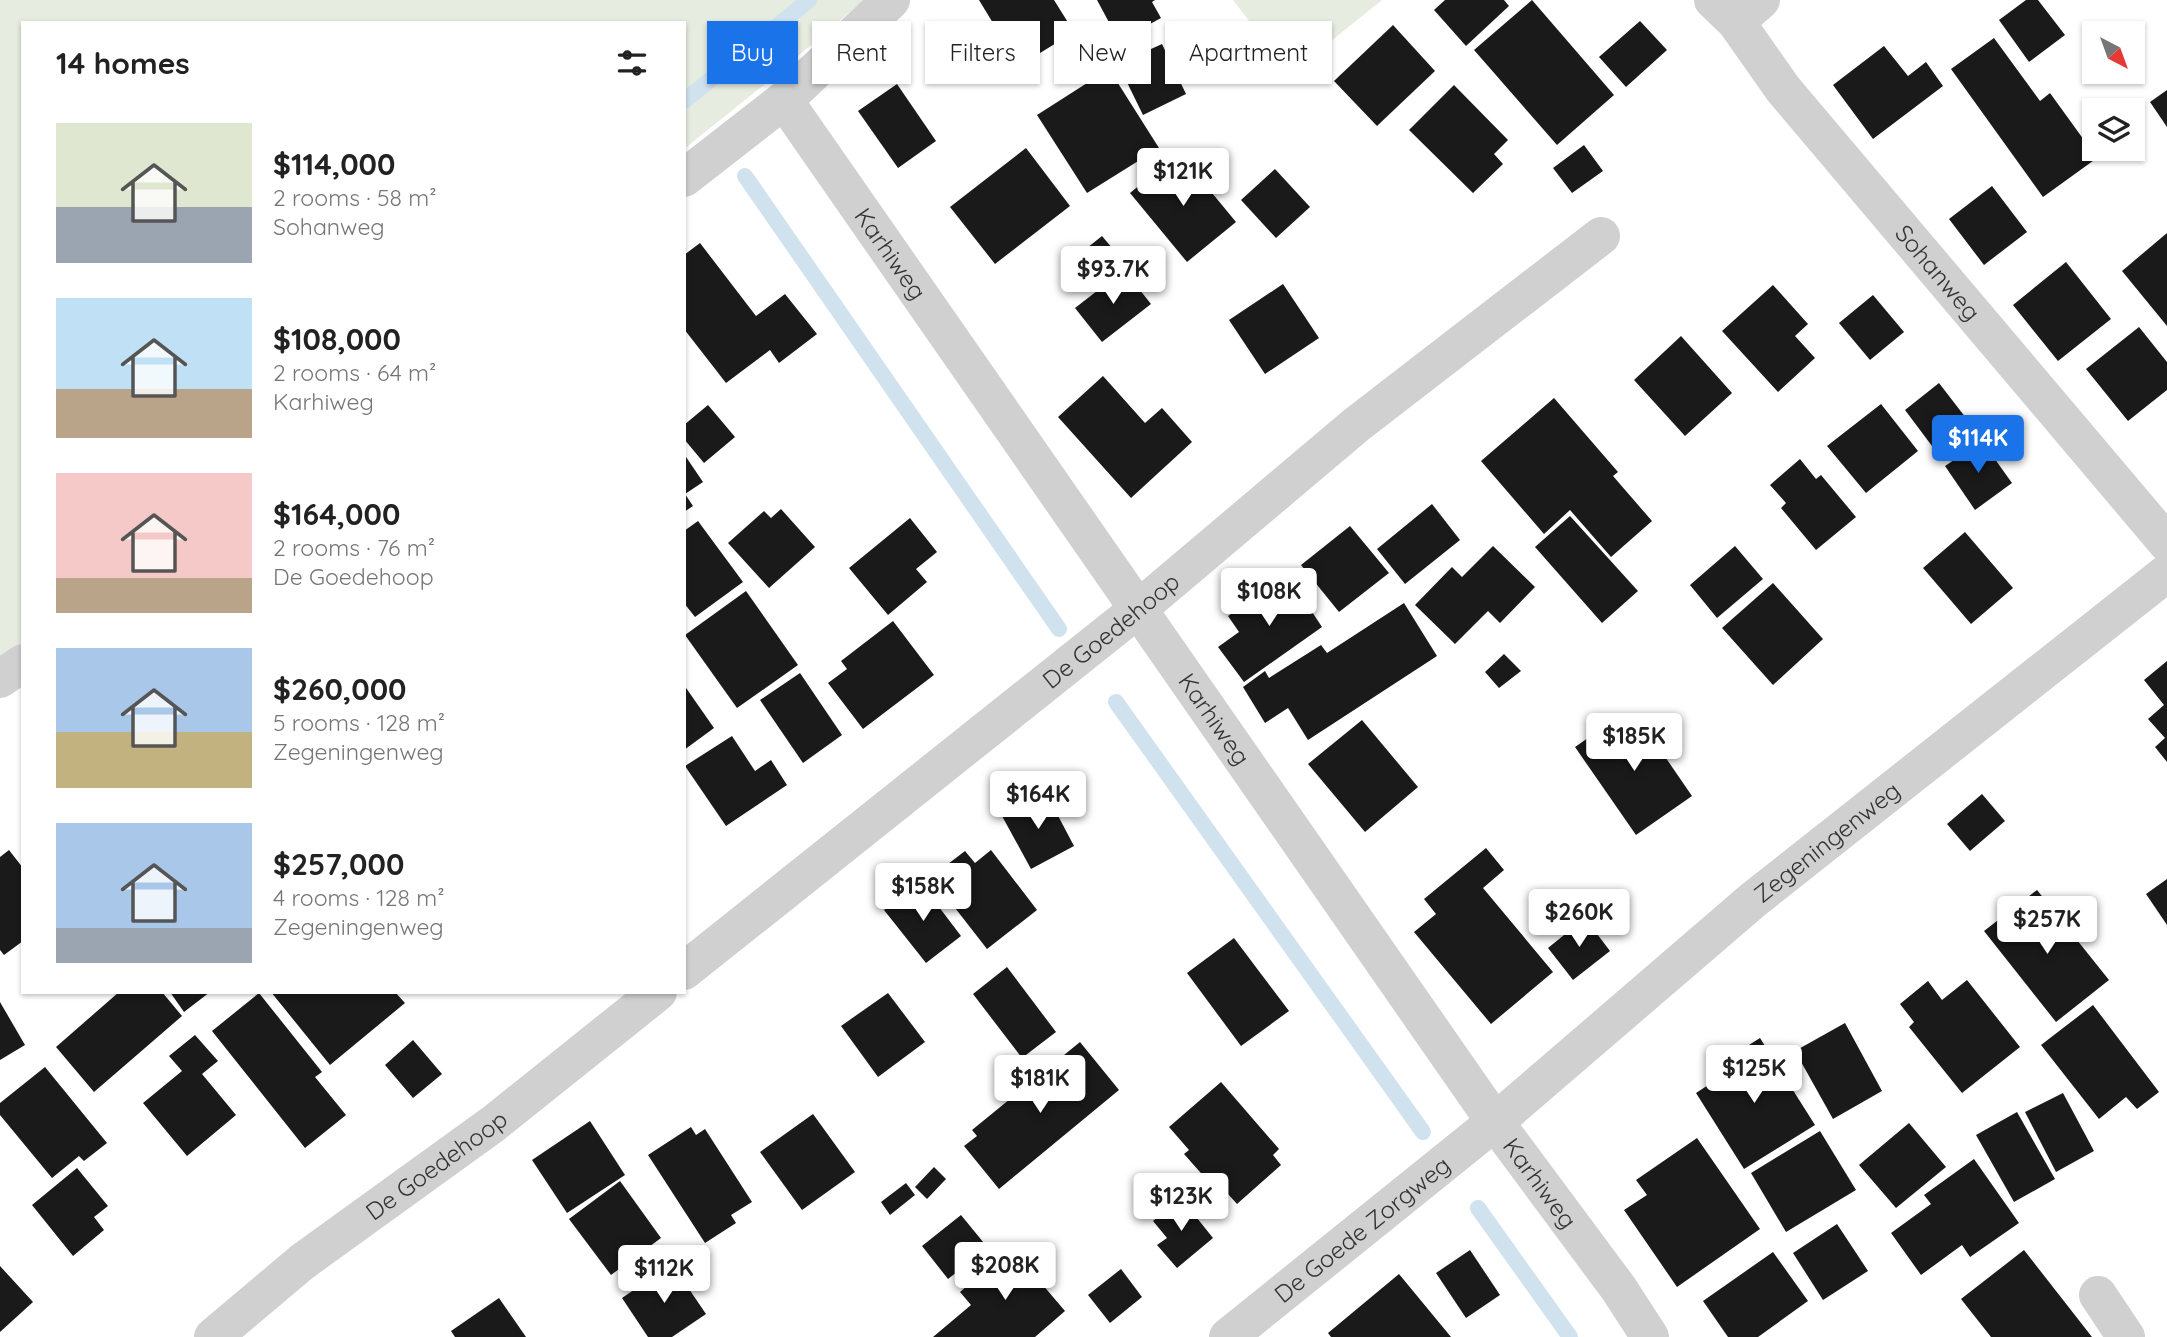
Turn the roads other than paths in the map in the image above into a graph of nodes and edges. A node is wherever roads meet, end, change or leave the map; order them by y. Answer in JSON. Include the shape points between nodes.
{"nodes":[{"id":1,"x":891,"y":0,"type":"edge"},
{"id":2,"x":1736,"y":7,"type":"edge"},
{"id":3,"x":784,"y":100,"type":"junction"},
{"id":4,"x":686,"y":176,"type":"edge"},
{"id":5,"x":1601,"y":236,"type":"dead end"},
{"id":6,"x":2167,"y":543,"type":"edge"},
{"id":7,"x":2167,"y":573,"type":"edge"},
{"id":8,"x":1137,"y":610,"type":"junction"},
{"id":9,"x":21,"y":664,"type":"edge"},
{"id":10,"x":0,"y":679,"type":"edge"},
{"id":11,"x":686,"y":969,"type":"edge"},
{"id":12,"x":655,"y":994,"type":"edge"},
{"id":13,"x":1495,"y":1122,"type":"junction"},
{"id":14,"x":2098,"y":1295,"type":"dead end"},
{"id":15,"x":213,"y":1337,"type":"edge"},
{"id":16,"x":1228,"y":1337,"type":"edge"},
{"id":17,"x":1650,"y":1337,"type":"edge"},
{"id":18,"x":2126,"y":1337,"type":"edge"}],
"edges":[{"from":1,"to":3,"type":"street"},
{"from":2,"to":6,"type":"street","name":"Sohanweg","via":[[1783,89]]},
{"from":3,"to":4,"type":"street"},
{"from":3,"to":8,"type":"street","name":"Karhiweg"},
{"from":5,"to":8,"type":"street","name":"De Goedehoop","via":[[1356,425]]},
{"from":7,"to":13,"type":"street","name":"Zegeningenweg","via":[[1754,900]]},
{"from":8,"to":11,"type":"street","name":"De Goedehoop"},
{"from":8,"to":13,"type":"street","name":"Karhiweg"},
{"from":9,"to":10,"type":"street"},
{"from":12,"to":15,"type":"street","name":"De Goedehoop","via":[[493,1124],[302,1262]]},
{"from":13,"to":16,"type":"street","name":"De Goede Zorgweg"},
{"from":13,"to":17,"type":"street","name":"Karhiweg"},
{"from":14,"to":18,"type":"street"}]}
